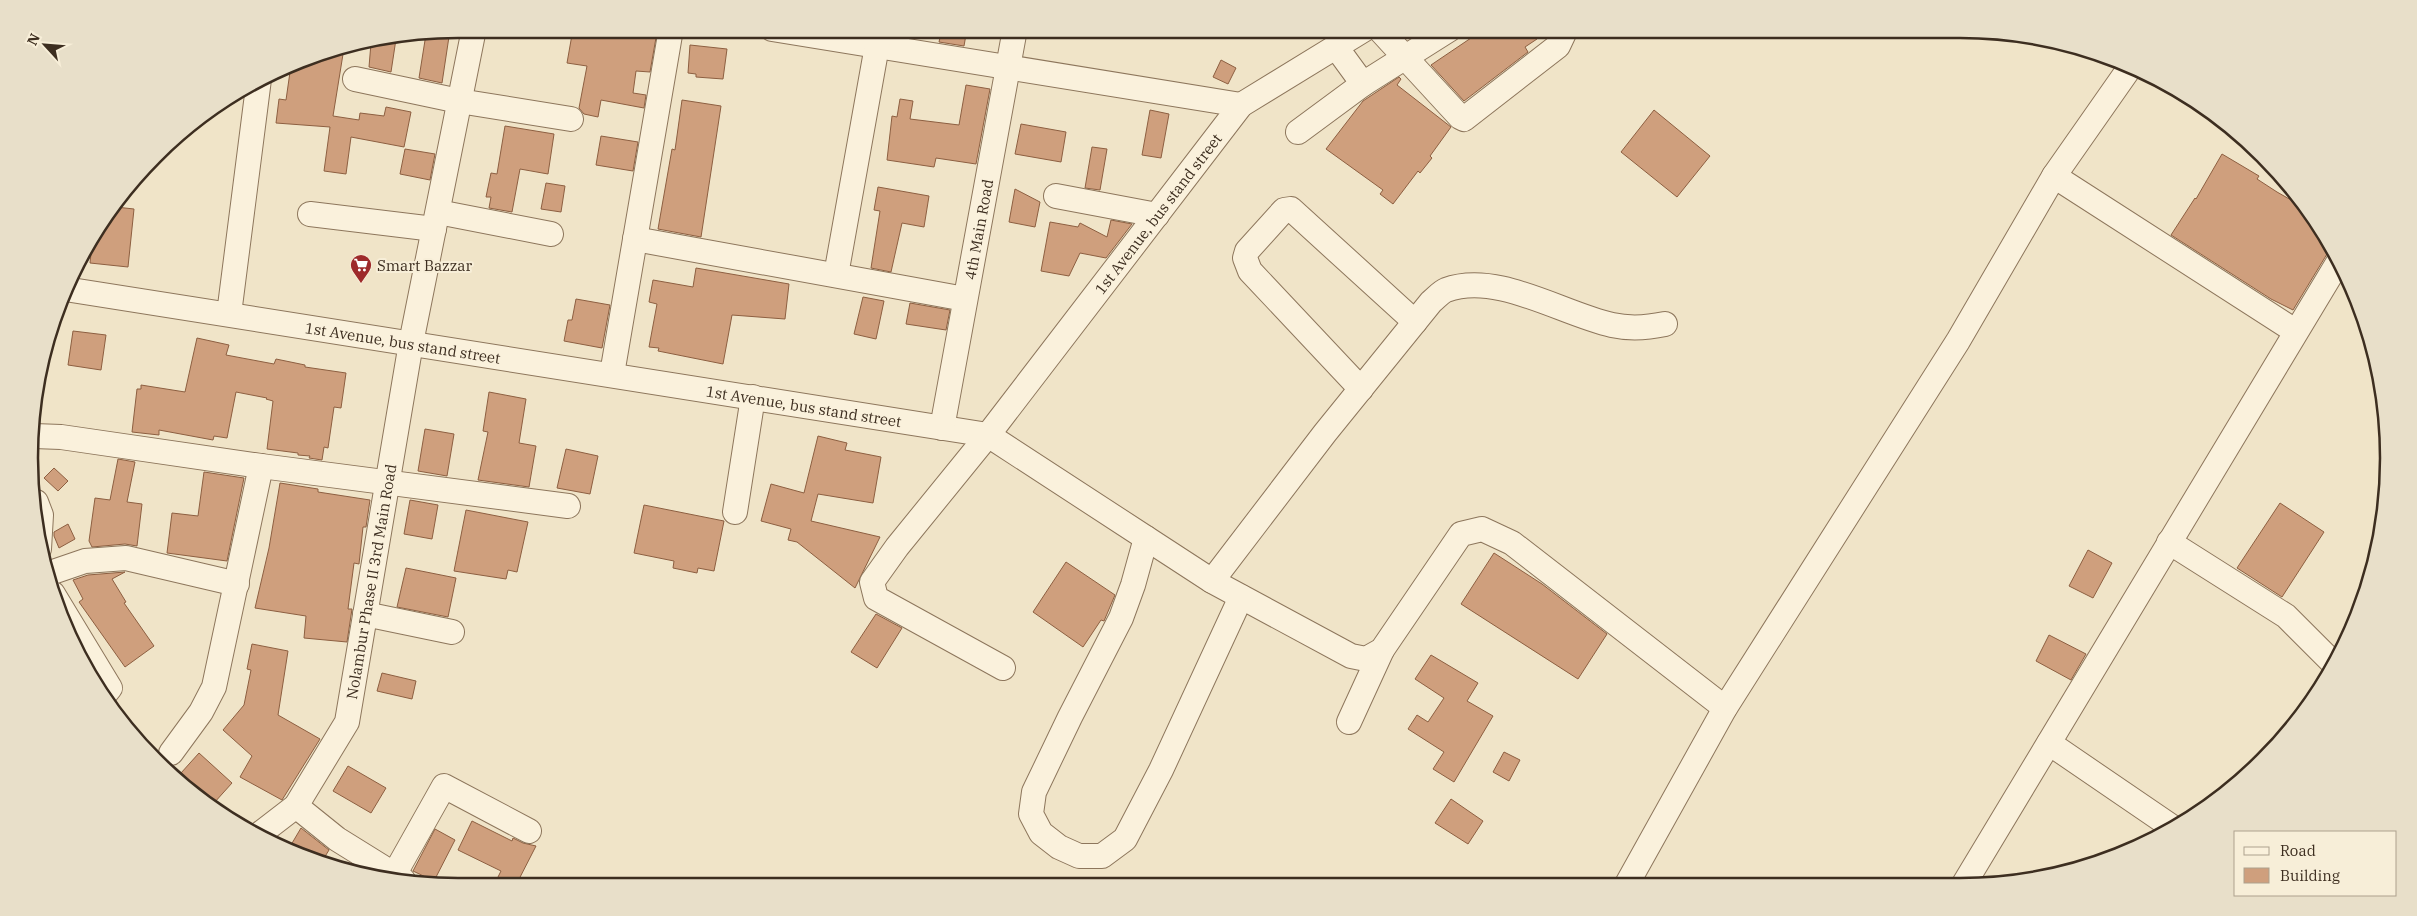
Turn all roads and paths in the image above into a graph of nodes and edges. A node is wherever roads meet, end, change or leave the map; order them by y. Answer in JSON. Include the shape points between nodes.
{"nodes":[{"id":1,"x":472,"y":38,"type":"edge"},
{"id":2,"x":669,"y":38,"type":"edge"},
{"id":3,"x":878,"y":38,"type":"edge"},
{"id":4,"x":882,"y":38,"type":"edge"},
{"id":5,"x":1013,"y":38,"type":"edge"},
{"id":6,"x":1350,"y":38,"type":"edge"},
{"id":7,"x":1386,"y":38,"type":"edge"},
{"id":8,"x":1435,"y":38,"type":"edge"},
{"id":9,"x":1562,"y":38,"type":"edge"},
{"id":10,"x":1336,"y":46,"type":"junction"},
{"id":11,"x":1404,"y":57,"type":"junction"},
{"id":12,"x":1008,"y":67,"type":"junction"},
{"id":13,"x":2126,"y":73,"type":"edge"},
{"id":14,"x":355,"y":78,"type":"dead end"},
{"id":15,"x":1363,"y":84,"type":"junction"},
{"id":16,"x":257,"y":89,"type":"edge"},
{"id":17,"x":459,"y":100,"type":"junction"},
{"id":18,"x":1241,"y":105,"type":"junction"},
{"id":19,"x":571,"y":119,"type":"dead end"},
{"id":20,"x":1298,"y":132,"type":"dead end"},
{"id":21,"x":2054,"y":176,"type":"junction"},
{"id":22,"x":1056,"y":196,"type":"dead end"},
{"id":23,"x":310,"y":214,"type":"dead end"},
{"id":24,"x":1157,"y":215,"type":"junction"},
{"id":25,"x":436,"y":220,"type":"junction"},
{"id":26,"x":551,"y":234,"type":"dead end"},
{"id":27,"x":635,"y":239,"type":"junction"},
{"id":28,"x":2334,"y":269,"type":"edge"},
{"id":29,"x":836,"y":276,"type":"junction"},
{"id":30,"x":73,"y":290,"type":"edge"},
{"id":31,"x":965,"y":299,"type":"junction"},
{"id":32,"x":229,"y":314,"type":"junction"},
{"id":33,"x":1415,"y":322,"type":"junction"},
{"id":34,"x":1665,"y":324,"type":"dead end"},
{"id":35,"x":2294,"y":331,"type":"junction"},
{"id":36,"x":411,"y":343,"type":"junction"},
{"id":37,"x":612,"y":374,"type":"junction"},
{"id":38,"x":1361,"y":389,"type":"junction"},
{"id":39,"x":753,"y":397,"type":"junction"},
{"id":40,"x":942,"y":428,"type":"junction"},
{"id":41,"x":988,"y":435,"type":"junction"},
{"id":42,"x":38,"y":436,"type":"edge"},
{"id":43,"x":261,"y":466,"type":"junction"},
{"id":44,"x":387,"y":483,"type":"junction"},
{"id":45,"x":568,"y":506,"type":"dead end"},
{"id":46,"x":735,"y":512,"type":"dead end"},
{"id":47,"x":1146,"y":538,"type":"junction"},
{"id":48,"x":2169,"y":542,"type":"junction"},
{"id":49,"x":53,"y":572,"type":"edge"},
{"id":50,"x":1212,"y":581,"type":"junction"},
{"id":51,"x":237,"y":584,"type":"junction"},
{"id":52,"x":1240,"y":597,"type":"junction"},
{"id":53,"x":365,"y":614,"type":"junction"},
{"id":54,"x":75,"y":630,"type":"edge"},
{"id":55,"x":452,"y":632,"type":"dead end"},
{"id":56,"x":1382,"y":650,"type":"junction"},
{"id":57,"x":2328,"y":658,"type":"edge"},
{"id":58,"x":1003,"y":668,"type":"dead end"},
{"id":59,"x":107,"y":691,"type":"edge"},
{"id":60,"x":1725,"y":708,"type":"junction"},
{"id":61,"x":1349,"y":722,"type":"dead end"},
{"id":62,"x":2049,"y":743,"type":"junction"},
{"id":63,"x":171,"y":753,"type":"dead end"},
{"id":64,"x":296,"y":806,"type":"junction"},
{"id":65,"x":2165,"y":824,"type":"edge"},
{"id":66,"x":264,"y":831,"type":"edge"},
{"id":67,"x":529,"y":831,"type":"dead end"},
{"id":68,"x":393,"y":873,"type":"edge"},
{"id":69,"x":400,"y":874,"type":"edge"},
{"id":70,"x":1630,"y":878,"type":"edge"},
{"id":71,"x":1968,"y":878,"type":"edge"}],
"edges":[{"from":1,"to":17,"type":"street","name":"Nolambur Phase II 3rd Main Road"},
{"from":2,"to":27,"type":"street"},
{"from":3,"to":29,"type":"street"},
{"from":4,"to":12,"type":"street"},
{"from":5,"to":12,"type":"street","name":"4th Main Road"},
{"from":6,"to":10,"type":"street","name":"1st Avenue, bus stand street"},
{"from":7,"to":11,"type":"street"},
{"from":8,"to":11,"type":"street"},
{"from":9,"to":11,"type":"street","via":[[1558,46],[1464,119]]},
{"from":10,"to":15,"type":"street"},
{"from":10,"to":18,"type":"street","name":"1st Avenue, bus stand street"},
{"from":11,"to":15,"type":"street"},
{"from":12,"to":18,"type":"street"},
{"from":12,"to":31,"type":"street","name":"4th Main Road"},
{"from":13,"to":21,"type":"street"},
{"from":14,"to":17,"type":"street"},
{"from":15,"to":20,"type":"street"},
{"from":16,"to":32,"type":"street"},
{"from":17,"to":19,"type":"street"},
{"from":17,"to":25,"type":"street","name":"Nolambur Phase II 3rd Main Road"},
{"from":18,"to":24,"type":"street","name":"1st Avenue, bus stand street"},
{"from":21,"to":35,"type":"street"},
{"from":21,"to":60,"type":"street","via":[[1958,342]]},
{"from":22,"to":24,"type":"street"},
{"from":23,"to":25,"type":"street"},
{"from":24,"to":41,"type":"street","name":"1st Avenue, bus stand street"},
{"from":25,"to":26,"type":"street"},
{"from":25,"to":36,"type":"street","name":"Nolambur Phase II 3rd Main Road"},
{"from":27,"to":29,"type":"street"},
{"from":27,"to":37,"type":"street"},
{"from":28,"to":35,"type":"street"},
{"from":29,"to":31,"type":"street"},
{"from":30,"to":32,"type":"street","name":"1st Avenue, bus stand street"},
{"from":31,"to":40,"type":"street","name":"4th Main Road"},
{"from":32,"to":36,"type":"street","name":"1st Avenue, bus stand street"},
{"from":33,"to":34,"type":"street","via":[[1444,290],[1473,284],[1530,297],[1611,325],[1641,329]]},
{"from":33,"to":38,"type":"street"},
{"from":33,"to":38,"type":"street","via":[[1291,209],[1284,210],[1247,251],[1245,258],[1250,271]]},
{"from":35,"to":48,"type":"street"},
{"from":36,"to":37,"type":"street","name":"1st Avenue, bus stand street"},
{"from":36,"to":44,"type":"street","name":"Nolambur Phase II 3rd Main Road"},
{"from":37,"to":39,"type":"street","name":"1st Avenue, bus stand street"},
{"from":38,"to":50,"type":"street"},
{"from":39,"to":40,"type":"street","name":"1st Avenue, bus stand street"},
{"from":39,"to":46,"type":"street"},
{"from":40,"to":41,"type":"street","name":"1st Avenue, bus stand street"},
{"from":41,"to":47,"type":"street"},
{"from":41,"to":58,"type":"street","via":[[872,582],[876,598]]},
{"from":42,"to":43,"type":"street"},
{"from":43,"to":44,"type":"street"},
{"from":43,"to":51,"type":"street"},
{"from":44,"to":45,"type":"street"},
{"from":44,"to":53,"type":"street","name":"Nolambur Phase II 3rd Main Road"},
{"from":47,"to":50,"type":"street"},
{"from":47,"to":52,"type":"street","via":[[1134,585],[1121,618],[1034,792],[1031,814],[1041,834],[1059,847],[1079,856],[1102,856],[1125,838],[1162,770]]},
{"from":48,"to":57,"type":"street","via":[[2286,616]]},
{"from":48,"to":62,"type":"street"},
{"from":49,"to":51,"type":"street","via":[[86,561],[126,558]]},
{"from":50,"to":52,"type":"street"},
{"from":51,"to":63,"type":"street","via":[[214,687],[201,712]]},
{"from":52,"to":56,"type":"street","via":[[1350,656],[1366,659]]},
{"from":53,"to":55,"type":"street"},
{"from":53,"to":64,"type":"street","name":"Nolambur Phase II 3rd Main Road","via":[[347,722]]},
{"from":54,"to":59,"type":"street","via":[[110,688]]},
{"from":56,"to":60,"type":"street","via":[[1461,534],[1482,529],[1512,543]]},
{"from":56,"to":61,"type":"street"},
{"from":60,"to":70,"type":"street"},
{"from":62,"to":65,"type":"street"},
{"from":62,"to":71,"type":"street"},
{"from":64,"to":66,"type":"street"},
{"from":64,"to":68,"type":"street","via":[[337,839]]},
{"from":67,"to":69,"type":"street","via":[[444,786]]}]}
